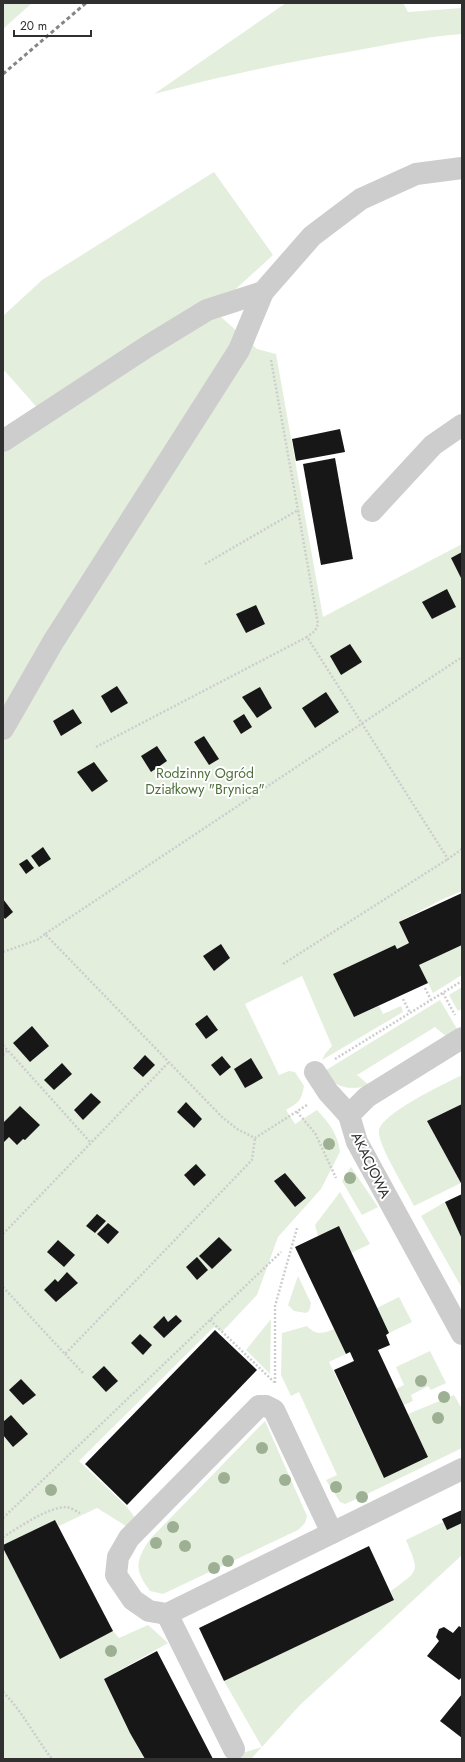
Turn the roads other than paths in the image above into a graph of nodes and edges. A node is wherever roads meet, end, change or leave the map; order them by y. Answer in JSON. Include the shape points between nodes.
{"nodes":[{"id":1,"x":462,"y":168,"type":"edge"},
{"id":2,"x":263,"y":292,"type":"junction"},
{"id":3,"x":462,"y":425,"type":"edge"},
{"id":4,"x":3,"y":441,"type":"edge"},
{"id":5,"x":372,"y":511,"type":"dead end"},
{"id":6,"x":3,"y":729,"type":"edge"},
{"id":7,"x":460,"y":1029,"type":"edge"},
{"id":8,"x":314,"y":1072,"type":"road end"},
{"id":9,"x":349,"y":1115,"type":"junction"},
{"id":10,"x":462,"y":1334,"type":"edge"},
{"id":11,"x":462,"y":1470,"type":"edge"},
{"id":12,"x":332,"y":1533,"type":"junction"},
{"id":13,"x":167,"y":1614,"type":"junction"},
{"id":14,"x":234,"y":1749,"type":"dead end"}],
"edges":[{"from":1,"to":2,"type":"street","via":[[416,174],[361,199],[312,236]]},
{"from":2,"to":4,"type":"street","via":[[207,310],[141,350]]},
{"from":2,"to":6,"type":"street","via":[[239,350],[53,642]]},
{"from":3,"to":5,"type":"street","via":[[433,445]]},
{"from":7,"to":9,"type":"street","name":"AKACJOWA","via":[[367,1097]]},
{"from":8,"to":9,"type":"street"},
{"from":9,"to":10,"type":"street","name":"AKACJOWA","via":[[357,1142]]},
{"from":11,"to":12,"type":"street"},
{"from":12,"to":13,"type":"street"},
{"from":12,"to":13,"type":"street","via":[[274,1410],[259,1406],[129,1538],[118,1557],[116,1575],[133,1600],[149,1611]]},
{"from":13,"to":14,"type":"street"}]}
